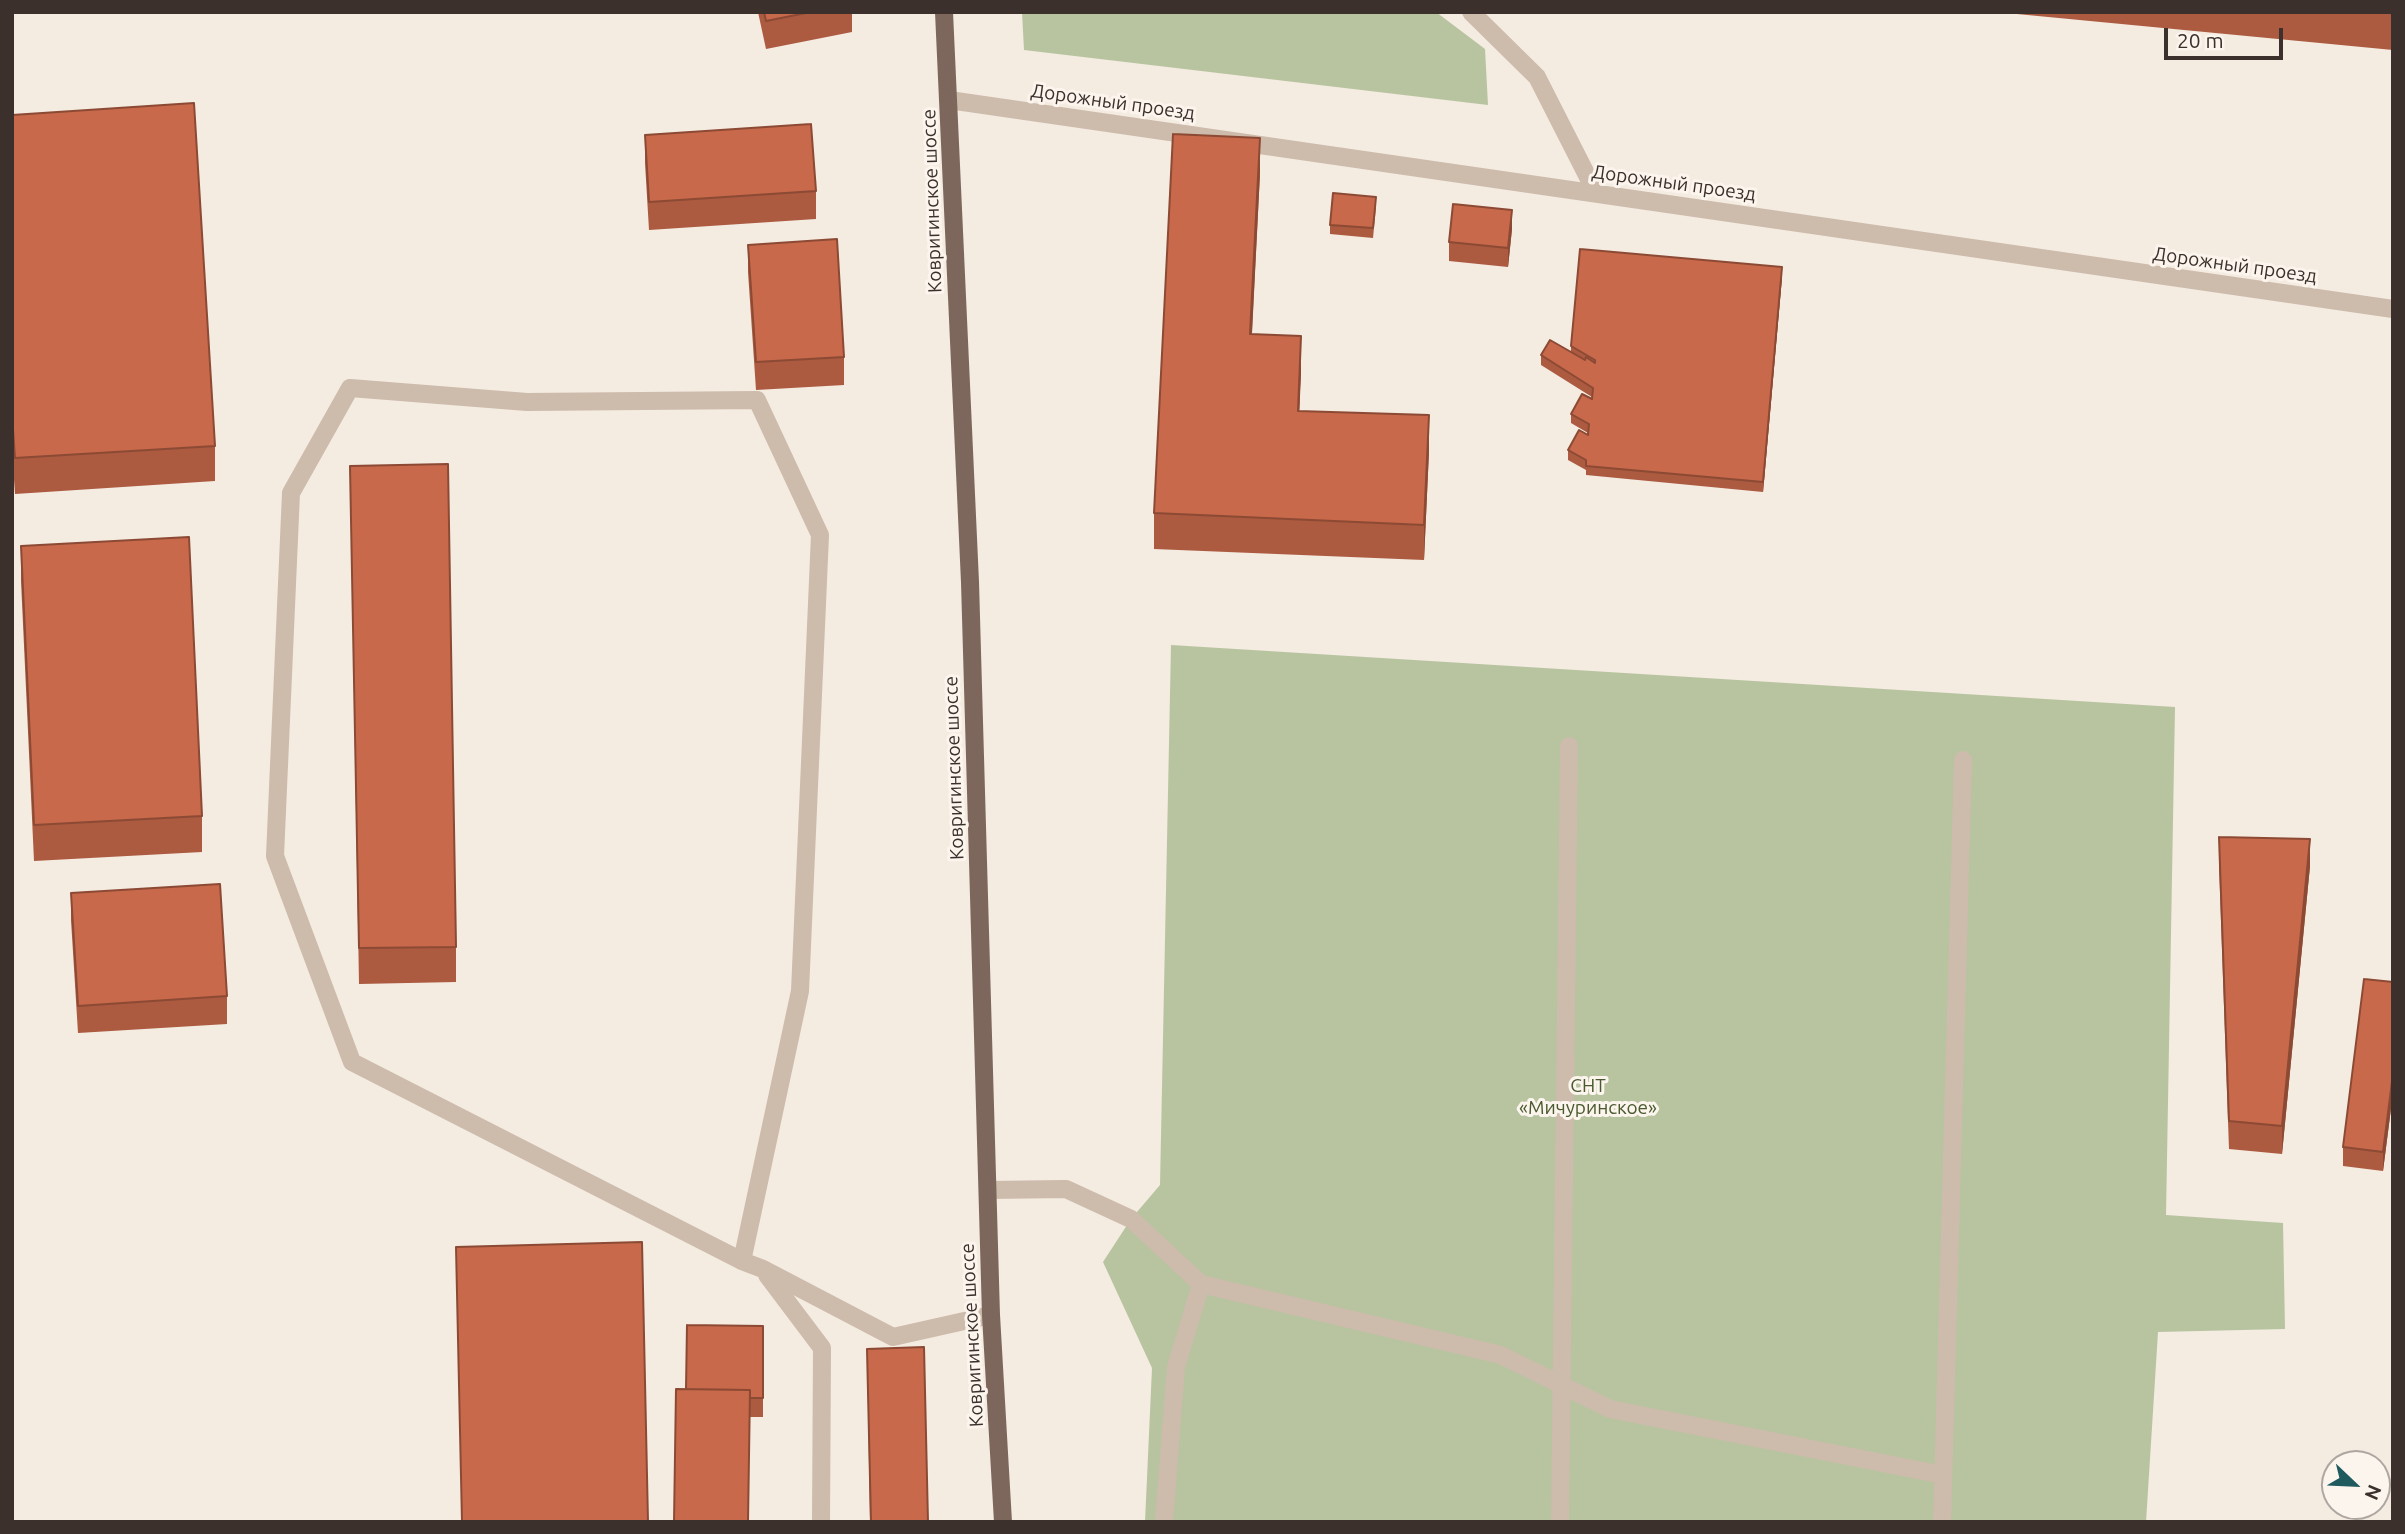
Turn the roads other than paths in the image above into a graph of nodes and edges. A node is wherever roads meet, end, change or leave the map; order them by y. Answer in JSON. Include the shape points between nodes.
{"nodes":[{"id":1,"x":944,"y":12,"type":"edge"},
{"id":2,"x":1471,"y":12,"type":"edge"},
{"id":3,"x":949,"y":100,"type":"junction"},
{"id":4,"x":1596,"y":193,"type":"junction"},
{"id":5,"x":2393,"y":309,"type":"edge"},
{"id":6,"x":1569,"y":746,"type":"dead end"},
{"id":7,"x":1963,"y":760,"type":"dead end"},
{"id":8,"x":988,"y":1190,"type":"junction"},
{"id":9,"x":742,"y":1261,"type":"junction"},
{"id":10,"x":763,"y":1269,"type":"junction"},
{"id":11,"x":1201,"y":1284,"type":"junction"},
{"id":12,"x":990,"y":1315,"type":"junction"},
{"id":13,"x":1562,"y":1385,"type":"junction"},
{"id":14,"x":1943,"y":1475,"type":"junction"},
{"id":15,"x":821,"y":1522,"type":"edge"},
{"id":16,"x":1003,"y":1522,"type":"edge"},
{"id":17,"x":1164,"y":1522,"type":"edge"},
{"id":18,"x":1560,"y":1522,"type":"edge"},
{"id":19,"x":1942,"y":1522,"type":"edge"}],
"edges":[{"from":1,"to":3,"type":"main road","name":"Ковригинское шоссе"},
{"from":2,"to":4,"type":"street","via":[[1537,77]]},
{"from":3,"to":4,"type":"street","name":"Дорожный проезд"},
{"from":3,"to":8,"type":"main road","name":"Ковригинское шоссе","via":[[970,582]]},
{"from":4,"to":5,"type":"street","name":"Дорожный проезд"},
{"from":6,"to":13,"type":"street"},
{"from":7,"to":14,"type":"street"},
{"from":8,"to":11,"type":"street","via":[[1066,1189],[1131,1219]]},
{"from":8,"to":12,"type":"main road","name":"Ковригинское шоссе"},
{"from":9,"to":9,"type":"street","via":[[800,991],[820,535],[757,400],[527,402],[350,388],[291,493],[275,856],[352,1062]]},
{"from":9,"to":10,"type":"street"},
{"from":10,"to":12,"type":"street","via":[[893,1337]]},
{"from":10,"to":15,"type":"street","via":[[822,1348]]},
{"from":11,"to":13,"type":"street","via":[[1502,1354]]},
{"from":11,"to":17,"type":"street","via":[[1176,1367]]},
{"from":12,"to":16,"type":"main road","name":"Ковригинское шоссе"},
{"from":13,"to":14,"type":"street","via":[[1610,1409]]},
{"from":13,"to":18,"type":"street"},
{"from":14,"to":19,"type":"street"}]}
